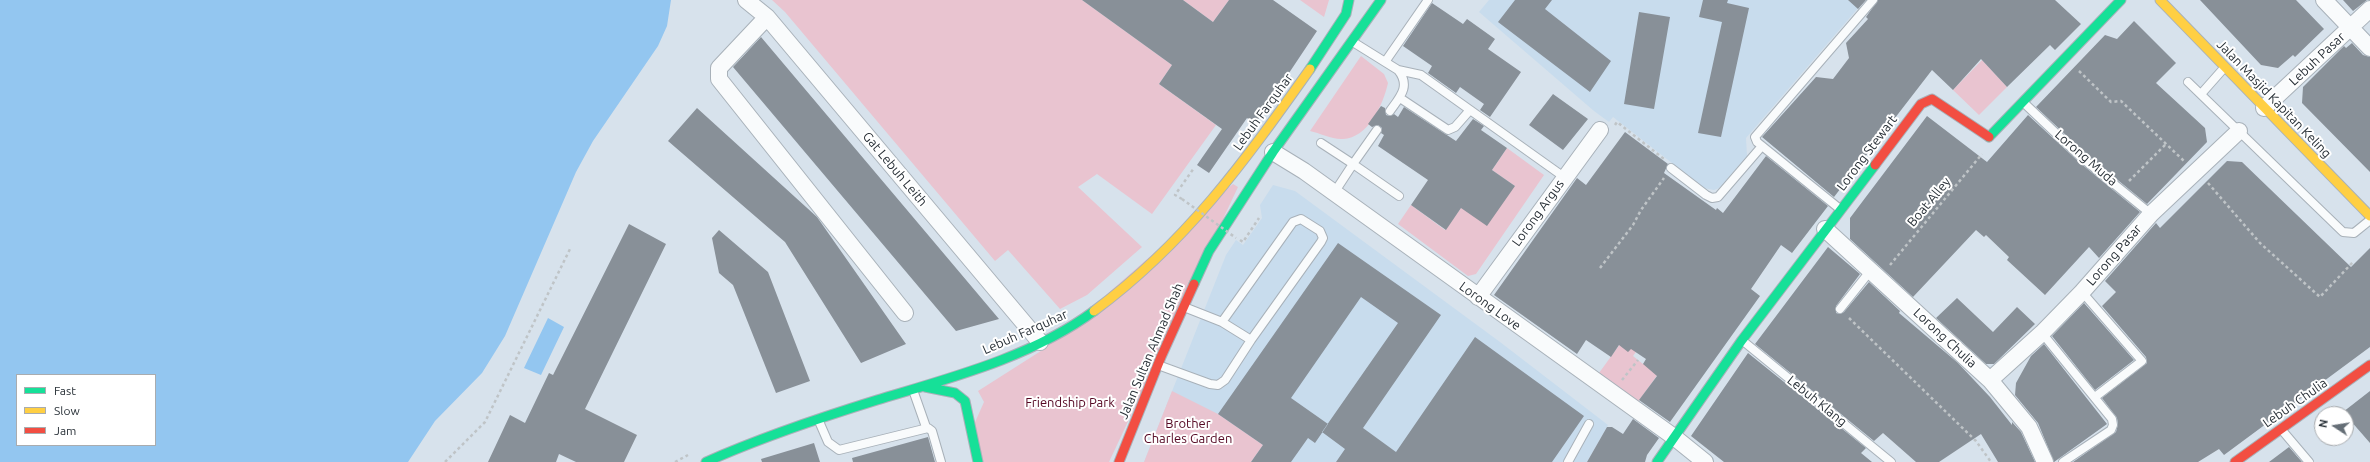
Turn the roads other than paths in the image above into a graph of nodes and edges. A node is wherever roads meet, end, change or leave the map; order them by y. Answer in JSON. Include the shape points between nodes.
{"nodes":[{"id":1,"x":746,"y":0,"type":"edge"},
{"id":2,"x":1349,"y":0,"type":"edge"},
{"id":3,"x":1381,"y":0,"type":"edge"},
{"id":4,"x":1428,"y":0,"type":"edge"},
{"id":5,"x":1873,"y":0,"type":"edge"},
{"id":6,"x":2121,"y":0,"type":"edge"},
{"id":7,"x":2160,"y":0,"type":"edge"},
{"id":8,"x":2324,"y":0,"type":"edge"},
{"id":9,"x":2370,"y":9,"type":"edge"},
{"id":10,"x":767,"y":18,"type":"junction"},
{"id":11,"x":2350,"y":27,"type":"junction"},
{"id":12,"x":1353,"y":41,"type":"junction"},
{"id":13,"x":2370,"y":48,"type":"edge"},
{"id":14,"x":1385,"y":62,"type":"junction"},
{"id":15,"x":2224,"y":68,"type":"junction"},
{"id":16,"x":1398,"y":70,"type":"junction"},
{"id":17,"x":2188,"y":82,"type":"dead end"},
{"id":18,"x":2201,"y":94,"type":"junction"},
{"id":19,"x":1400,"y":98,"type":"junction"},
{"id":20,"x":2022,"y":102,"type":"junction"},
{"id":21,"x":2264,"y":108,"type":"junction"},
{"id":22,"x":1470,"y":110,"type":"junction"},
{"id":23,"x":1390,"y":111,"type":"dead end"},
{"id":24,"x":1376,"y":130,"type":"dead end"},
{"id":25,"x":1600,"y":130,"type":"road end"},
{"id":26,"x":2239,"y":131,"type":"junction"},
{"id":27,"x":1321,"y":143,"type":"dead end"},
{"id":28,"x":1762,"y":146,"type":"junction"},
{"id":29,"x":1273,"y":152,"type":"junction"},
{"id":30,"x":1353,"y":164,"type":"junction"},
{"id":31,"x":1671,"y":168,"type":"road end"},
{"id":32,"x":1564,"y":177,"type":"junction"},
{"id":33,"x":1334,"y":193,"type":"junction"},
{"id":34,"x":1399,"y":196,"type":"dead end"},
{"id":35,"x":1840,"y":209,"type":"junction"},
{"id":36,"x":2151,"y":214,"type":"junction"},
{"id":37,"x":2370,"y":216,"type":"edge"},
{"id":38,"x":2370,"y":220,"type":"edge"},
{"id":39,"x":1825,"y":229,"type":"junction"},
{"id":40,"x":1876,"y":274,"type":"junction"},
{"id":41,"x":2082,"y":292,"type":"junction"},
{"id":42,"x":1478,"y":297,"type":"junction"},
{"id":43,"x":1183,"y":306,"type":"junction"},
{"id":44,"x":1840,"y":309,"type":"road end"},
{"id":45,"x":906,"y":313,"type":"dead end"},
{"id":46,"x":1222,"y":322,"type":"junction"},
{"id":47,"x":2042,"y":333,"type":"junction"},
{"id":48,"x":1251,"y":340,"type":"junction"},
{"id":49,"x":1742,"y":340,"type":"junction"},
{"id":50,"x":1040,"y":342,"type":"junction"},
{"id":51,"x":1157,"y":365,"type":"junction"},
{"id":52,"x":2370,"y":365,"type":"edge"},
{"id":53,"x":1990,"y":380,"type":"junction"},
{"id":54,"x":926,"y":386,"type":"junction"},
{"id":55,"x":913,"y":390,"type":"junction"},
{"id":56,"x":2095,"y":397,"type":"junction"},
{"id":57,"x":818,"y":418,"type":"junction"},
{"id":58,"x":1589,"y":424,"type":"dead end"},
{"id":59,"x":926,"y":427,"type":"junction"},
{"id":60,"x":2281,"y":429,"type":"junction"},
{"id":61,"x":1674,"y":437,"type":"junction"},
{"id":62,"x":706,"y":462,"type":"edge"},
{"id":63,"x":941,"y":462,"type":"edge"},
{"id":64,"x":978,"y":462,"type":"edge"},
{"id":65,"x":1119,"y":462,"type":"edge"},
{"id":66,"x":1568,"y":462,"type":"edge"},
{"id":67,"x":1657,"y":462,"type":"edge"},
{"id":68,"x":1705,"y":462,"type":"edge"},
{"id":69,"x":1891,"y":462,"type":"edge"},
{"id":70,"x":2045,"y":462,"type":"edge"},
{"id":71,"x":2063,"y":462,"type":"edge"},
{"id":72,"x":2235,"y":462,"type":"edge"},
{"id":73,"x":2309,"y":462,"type":"edge"}],
"edges":[{"from":1,"to":10,"type":"street","name":"Gat Lebuh Leith"},
{"from":2,"to":50,"type":"main road","name":"Lebuh Farquhar","via":[[1346,14],[1335,33],[1253,148],[1164,254],[1129,286],[1087,317]]},
{"from":3,"to":12,"type":"main road"},
{"from":4,"to":14,"type":"lane"},
{"from":5,"to":28,"type":"lane","via":[[1756,134],[1756,139]]},
{"from":6,"to":20,"type":"main road"},
{"from":7,"to":15,"type":"main road","name":"Jalan Masjid Kapitan Keling"},
{"from":8,"to":11,"type":"street"},
{"from":9,"to":11,"type":"street","name":"Lebuh Pasar"},
{"from":10,"to":45,"type":"street","via":[[719,68],[719,79]]},
{"from":10,"to":50,"type":"street","name":"Gat Lebuh Leith"},
{"from":11,"to":13,"type":"street"},
{"from":11,"to":21,"type":"street","name":"Lebuh Pasar"},
{"from":12,"to":14,"type":"lane"},
{"from":12,"to":29,"type":"main road"},
{"from":14,"to":16,"type":"lane"},
{"from":15,"to":18,"type":"lane"},
{"from":15,"to":21,"type":"main road","name":"Jalan Masjid Kapitan Keling"},
{"from":16,"to":19,"type":"lane","via":[[1405,83]]},
{"from":16,"to":22,"type":"lane","via":[[1421,75]]},
{"from":17,"to":18,"type":"lane"},
{"from":18,"to":26,"type":"lane"},
{"from":19,"to":22,"type":"lane","via":[[1448,130],[1455,127]]},
{"from":19,"to":23,"type":"lane"},
{"from":20,"to":35,"type":"main road","name":"Lorong Stewart","via":[[1989,137],[1940,102],[1927,100],[1921,104]]},
{"from":20,"to":36,"type":"lane","name":"Lorong Muda","via":[[2082,158]]},
{"from":21,"to":37,"type":"main road","name":"Jalan Masjid Kapitan Keling"},
{"from":22,"to":32,"type":"lane"},
{"from":24,"to":30,"type":"lane"},
{"from":25,"to":32,"type":"street","name":"Lorong Argus"},
{"from":26,"to":36,"type":"street","name":"Lorong Pasar"},
{"from":26,"to":38,"type":"lane","via":[[2343,232],[2354,233]]},
{"from":27,"to":30,"type":"lane"},
{"from":28,"to":31,"type":"lane","via":[[1718,197],[1706,195]]},
{"from":28,"to":35,"type":"lane"},
{"from":29,"to":33,"type":"street","name":"Lorong Love"},
{"from":29,"to":43,"type":"main road","name":"Jalan Sultan Ahmad Shah","via":[[1210,251]]},
{"from":30,"to":33,"type":"lane"},
{"from":30,"to":34,"type":"lane"},
{"from":32,"to":42,"type":"street","name":"Lorong Argus"},
{"from":33,"to":42,"type":"street","name":"Lorong Love"},
{"from":35,"to":39,"type":"main road","name":"Lorong Stewart"},
{"from":36,"to":41,"type":"street","name":"Lorong Pasar"},
{"from":39,"to":40,"type":"street","name":"Lorong Chulia"},
{"from":39,"to":49,"type":"main road","name":"Lorong Stewart"},
{"from":40,"to":44,"type":"lane"},
{"from":40,"to":53,"type":"street","name":"Lorong Chulia"},
{"from":41,"to":47,"type":"street","name":"Lorong Pasar"},
{"from":41,"to":56,"type":"lane","via":[[2142,361]]},
{"from":42,"to":61,"type":"street","name":"Lorong Love"},
{"from":43,"to":46,"type":"lane"},
{"from":43,"to":51,"type":"main road","name":"Jalan Sultan Ahmad Shah"},
{"from":46,"to":48,"type":"lane"},
{"from":46,"to":48,"type":"lane","via":[[1293,222],[1301,218],[1320,231],[1323,238]]},
{"from":47,"to":53,"type":"street","name":"Lorong Pasar"},
{"from":47,"to":56,"type":"lane"},
{"from":48,"to":51,"type":"lane","via":[[1225,380],[1218,385]]},
{"from":49,"to":61,"type":"main road","name":"Lorong Stewart"},
{"from":49,"to":69,"type":"lane","name":"Lebuh Klang"},
{"from":50,"to":54,"type":"main road","name":"Lebuh Farquhar"},
{"from":51,"to":65,"type":"main road","name":"Jalan Sultan Ahmad Shah"},
{"from":52,"to":60,"type":"main road","name":"Lebuh Chulia"},
{"from":53,"to":70,"type":"street","name":"Lorong Chulia","via":[[2029,426]]},
{"from":54,"to":55,"type":"main road","name":"Lebuh Farquhar"},
{"from":54,"to":64,"type":"main road","via":[[954,393],[965,401]]},
{"from":55,"to":57,"type":"main road","name":"Lebuh Farquhar"},
{"from":55,"to":59,"type":"lane"},
{"from":56,"to":71,"type":"lane","via":[[2112,419],[2111,430]]},
{"from":57,"to":59,"type":"lane","via":[[828,442],[838,450]]},
{"from":57,"to":62,"type":"main road","name":"Lebuh Farquhar","via":[[750,442]]},
{"from":58,"to":66,"type":"lane"},
{"from":59,"to":63,"type":"lane","via":[[932,431]]},
{"from":60,"to":72,"type":"main road","name":"Lebuh Chulia"},
{"from":60,"to":73,"type":"lane"},
{"from":61,"to":67,"type":"main road","name":"Lorong Stewart"},
{"from":61,"to":68,"type":"street","name":"Lorong Love"}]}
